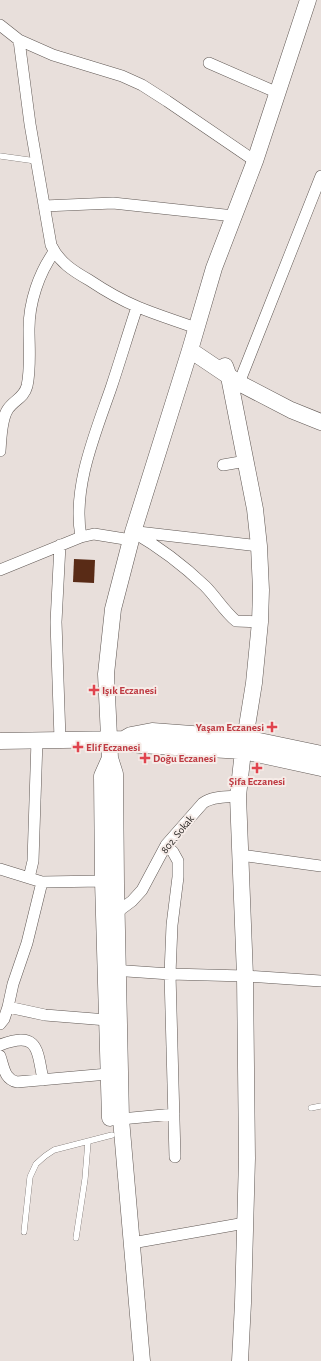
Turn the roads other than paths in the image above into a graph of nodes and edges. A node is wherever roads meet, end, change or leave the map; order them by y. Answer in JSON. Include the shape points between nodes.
{"nodes":[{"id":1,"x":308,"y":0,"type":"edge"},
{"id":2,"x":0,"y":25,"type":"edge"},
{"id":3,"x":19,"y":40,"type":"junction"},
{"id":4,"x":209,"y":63,"type":"dead end"},
{"id":5,"x":278,"y":93,"type":"junction"},
{"id":6,"x":0,"y":156,"type":"edge"},
{"id":7,"x":36,"y":161,"type":"junction"},
{"id":8,"x":255,"y":161,"type":"junction"},
{"id":9,"x":321,"y":176,"type":"edge"},
{"id":10,"x":44,"y":206,"type":"junction"},
{"id":11,"x":234,"y":216,"type":"junction"},
{"id":12,"x":54,"y":252,"type":"junction"},
{"id":13,"x":137,"y":307,"type":"junction"},
{"id":14,"x":196,"y":328,"type":"junction"},
{"id":15,"x":190,"y":350,"type":"junction"},
{"id":16,"x":234,"y":375,"type":"junction"},
{"id":17,"x":321,"y":410,"type":"edge"},
{"id":18,"x":321,"y":422,"type":"edge"},
{"id":19,"x":0,"y":451,"type":"edge"},
{"id":20,"x":246,"y":461,"type":"junction"},
{"id":21,"x":223,"y":465,"type":"dead end"},
{"id":22,"x":132,"y":536,"type":"junction"},
{"id":23,"x":80,"y":537,"type":"junction"},
{"id":24,"x":60,"y":545,"type":"junction"},
{"id":25,"x":258,"y":546,"type":"junction"},
{"id":26,"x":0,"y":570,"type":"edge"},
{"id":27,"x":260,"y":622,"type":"junction"},
{"id":28,"x":60,"y":739,"type":"junction"},
{"id":29,"x":117,"y":739,"type":"junction"},
{"id":30,"x":37,"y":740,"type":"junction"},
{"id":31,"x":0,"y":741,"type":"edge"},
{"id":32,"x":244,"y":744,"type":"junction"},
{"id":33,"x":321,"y":754,"type":"edge"},
{"id":34,"x":321,"y":768,"type":"edge"},
{"id":35,"x":238,"y":796,"type":"junction"},
{"id":36,"x":166,"y":845,"type":"junction"},
{"id":37,"x":240,"y":855,"type":"junction"},
{"id":38,"x":321,"y":866,"type":"edge"},
{"id":39,"x":0,"y":869,"type":"edge"},
{"id":40,"x":29,"y":878,"type":"junction"},
{"id":41,"x":42,"y":882,"type":"junction"},
{"id":42,"x":109,"y":883,"type":"junction"},
{"id":43,"x":116,"y":913,"type":"junction"},
{"id":44,"x":112,"y":970,"type":"junction"},
{"id":45,"x":170,"y":974,"type":"junction"},
{"id":46,"x":246,"y":976,"type":"junction"},
{"id":47,"x":321,"y":981,"type":"edge"},
{"id":48,"x":8,"y":1007,"type":"junction"},
{"id":49,"x":107,"y":1020,"type":"junction"},
{"id":50,"x":0,"y":1024,"type":"edge"},
{"id":51,"x":0,"y":1045,"type":"edge"},
{"id":52,"x":0,"y":1056,"type":"edge"},
{"id":53,"x":108,"y":1074,"type":"junction"},
{"id":54,"x":43,"y":1080,"type":"junction"},
{"id":55,"x":321,"y":1106,"type":"edge"},
{"id":56,"x":311,"y":1108,"type":"dead end"},
{"id":57,"x":174,"y":1114,"type":"junction"},
{"id":58,"x":121,"y":1119,"type":"junction"},
{"id":59,"x":112,"y":1135,"type":"junction"},
{"id":60,"x":88,"y":1142,"type":"junction"},
{"id":61,"x":175,"y":1157,"type":"dead end"},
{"id":62,"x":245,"y":1223,"type":"junction"},
{"id":63,"x":24,"y":1232,"type":"dead end"},
{"id":64,"x":76,"y":1238,"type":"dead end"},
{"id":65,"x":132,"y":1243,"type":"junction"},
{"id":66,"x":134,"y":1361,"type":"edge"},
{"id":67,"x":142,"y":1361,"type":"edge"},
{"id":68,"x":240,"y":1361,"type":"edge"}],
"edges":[{"from":1,"to":5,"type":"main road"},
{"from":2,"to":3,"type":"street"},
{"from":3,"to":7,"type":"street"},
{"from":3,"to":8,"type":"street","via":[[53,55],[122,76],[142,85]]},
{"from":4,"to":5,"type":"street"},
{"from":5,"to":8,"type":"main road"},
{"from":6,"to":7,"type":"lane"},
{"from":7,"to":10,"type":"street"},
{"from":8,"to":11,"type":"main road"},
{"from":9,"to":16,"type":"street"},
{"from":10,"to":11,"type":"street","via":[[113,203]]},
{"from":10,"to":12,"type":"street"},
{"from":11,"to":14,"type":"main road","via":[[214,268]]},
{"from":12,"to":13,"type":"street","via":[[71,269]]},
{"from":12,"to":19,"type":"street","via":[[39,282],[30,313],[29,370],[25,393],[4,415]]},
{"from":13,"to":14,"type":"street"},
{"from":13,"to":23,"type":"street","via":[[90,449],[78,514]]},
{"from":14,"to":15,"type":"main road"},
{"from":15,"to":16,"type":"main road"},
{"from":15,"to":22,"type":"main road"},
{"from":16,"to":17,"type":"main road"},
{"from":16,"to":18,"type":"main road","via":[[291,410]]},
{"from":16,"to":20,"type":"main road"},
{"from":20,"to":21,"type":"street"},
{"from":20,"to":25,"type":"main road","via":[[255,509]]},
{"from":22,"to":23,"type":"street","via":[[94,534]]},
{"from":22,"to":25,"type":"street"},
{"from":22,"to":27,"type":"street","via":[[162,549],[189,571],[236,621]]},
{"from":22,"to":29,"type":"main road","via":[[113,609],[106,674]]},
{"from":23,"to":24,"type":"street"},
{"from":24,"to":26,"type":"street"},
{"from":24,"to":28,"type":"street","via":[[56,622]]},
{"from":25,"to":27,"type":"main road"},
{"from":27,"to":32,"type":"main road"},
{"from":28,"to":29,"type":"main road"},
{"from":28,"to":30,"type":"main road"},
{"from":29,"to":32,"type":"main road","via":[[152,731]]},
{"from":29,"to":42,"type":"main road","via":[[102,776]]},
{"from":30,"to":31,"type":"main road"},
{"from":30,"to":40,"type":"street","via":[[34,861]]},
{"from":32,"to":33,"type":"main road"},
{"from":32,"to":34,"type":"main road"},
{"from":32,"to":35,"type":"main road"},
{"from":35,"to":36,"type":"street","name":"802. Sokak","via":[[206,801]]},
{"from":35,"to":37,"type":"main road"},
{"from":36,"to":43,"type":"street","name":"802. Sokak","via":[[142,890]]},
{"from":36,"to":45,"type":"street","via":[[178,860]]},
{"from":37,"to":38,"type":"street"},
{"from":37,"to":46,"type":"main road"},
{"from":39,"to":40,"type":"street"},
{"from":40,"to":41,"type":"street"},
{"from":41,"to":42,"type":"street"},
{"from":41,"to":48,"type":"street"},
{"from":42,"to":43,"type":"main road"},
{"from":42,"to":44,"type":"main road"},
{"from":43,"to":44,"type":"main road"},
{"from":44,"to":45,"type":"street"},
{"from":44,"to":49,"type":"main road"},
{"from":44,"to":58,"type":"main road"},
{"from":45,"to":46,"type":"street"},
{"from":45,"to":57,"type":"street"},
{"from":46,"to":47,"type":"street"},
{"from":46,"to":62,"type":"main road"},
{"from":48,"to":49,"type":"street"},
{"from":48,"to":50,"type":"street"},
{"from":49,"to":53,"type":"main road"},
{"from":51,"to":54,"type":"street","via":[[20,1040],[33,1045],[38,1053]]},
{"from":52,"to":54,"type":"street","via":[[5,1074],[10,1080]]},
{"from":53,"to":54,"type":"street"},
{"from":53,"to":59,"type":"main road"},
{"from":55,"to":56,"type":"lane"},
{"from":57,"to":58,"type":"street"},
{"from":57,"to":61,"type":"street"},
{"from":58,"to":65,"type":"main road"},
{"from":59,"to":60,"type":"lane"},
{"from":59,"to":66,"type":"main road"},
{"from":60,"to":63,"type":"lane","via":[[54,1150],[36,1164],[30,1177]]},
{"from":60,"to":64,"type":"lane"},
{"from":62,"to":65,"type":"street"},
{"from":62,"to":68,"type":"main road"},
{"from":65,"to":67,"type":"main road"}]}
